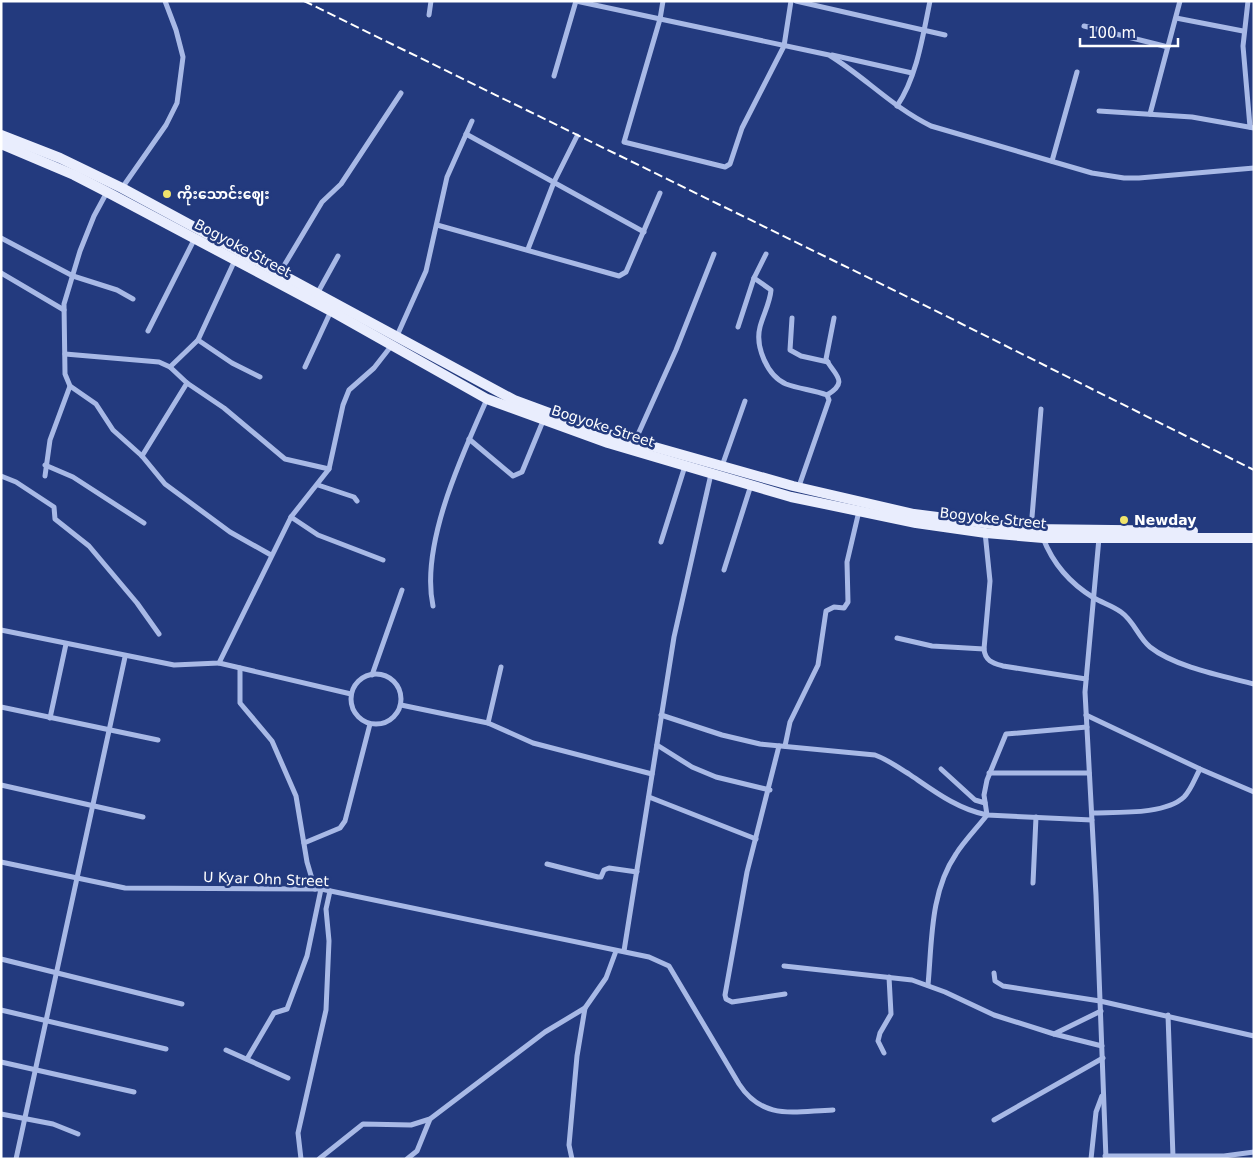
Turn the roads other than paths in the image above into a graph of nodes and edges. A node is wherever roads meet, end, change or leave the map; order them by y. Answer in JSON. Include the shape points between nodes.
{"nodes":[{"id":1,"x":165,"y":1,"type":"edge"},
{"id":2,"x":431,"y":1,"type":"edge"},
{"id":3,"x":576,"y":1,"type":"edge"},
{"id":4,"x":663,"y":1,"type":"edge"},
{"id":5,"x":790,"y":1,"type":"edge"},
{"id":6,"x":796,"y":1,"type":"edge"},
{"id":7,"x":930,"y":1,"type":"edge"},
{"id":8,"x":1180,"y":1,"type":"edge"},
{"id":9,"x":1248,"y":1,"type":"edge"},
{"id":10,"x":429,"y":15,"type":"dead end"},
{"id":11,"x":1176,"y":18,"type":"junction"},
{"id":12,"x":660,"y":19,"type":"junction"},
{"id":13,"x":1084,"y":26,"type":"dead end"},
{"id":14,"x":924,"y":31,"type":"junction"},
{"id":15,"x":1243,"y":31,"type":"junction"},
{"id":16,"x":945,"y":35,"type":"dead end"},
{"id":17,"x":784,"y":46,"type":"junction"},
{"id":18,"x":1168,"y":47,"type":"junction"},
{"id":19,"x":829,"y":55,"type":"junction"},
{"id":20,"x":1077,"y":72,"type":"dead end"},
{"id":21,"x":912,"y":73,"type":"junction"},
{"id":22,"x":554,"y":76,"type":"dead end"},
{"id":23,"x":401,"y":93,"type":"dead end"},
{"id":24,"x":897,"y":106,"type":"junction"},
{"id":25,"x":1099,"y":111,"type":"dead end"},
{"id":26,"x":1150,"y":114,"type":"junction"},
{"id":27,"x":472,"y":121,"type":"dead end"},
{"id":28,"x":1252,"y":127,"type":"edge"},
{"id":29,"x":466,"y":134,"type":"junction"},
{"id":30,"x":1,"y":135,"type":"edge"},
{"id":31,"x":577,"y":136,"type":"dead end"},
{"id":32,"x":1,"y":144,"type":"edge"},
{"id":33,"x":1052,"y":161,"type":"junction"},
{"id":34,"x":1254,"y":168,"type":"edge"},
{"id":35,"x":554,"y":182,"type":"junction"},
{"id":36,"x":107,"y":192,"type":"junction"},
{"id":37,"x":120,"y":193,"type":"junction"},
{"id":38,"x":660,"y":193,"type":"dead end"},
{"id":39,"x":437,"y":225,"type":"junction"},
{"id":40,"x":644,"y":232,"type":"junction"},
{"id":41,"x":1,"y":238,"type":"edge"},
{"id":42,"x":195,"y":238,"type":"junction"},
{"id":43,"x":528,"y":248,"type":"junction"},
{"id":44,"x":714,"y":254,"type":"dead end"},
{"id":45,"x":766,"y":254,"type":"dead end"},
{"id":46,"x":237,"y":256,"type":"junction"},
{"id":47,"x":338,"y":256,"type":"dead end"},
{"id":48,"x":1,"y":273,"type":"edge"},
{"id":49,"x":73,"y":276,"type":"junction"},
{"id":50,"x":277,"y":277,"type":"junction"},
{"id":51,"x":754,"y":278,"type":"junction"},
{"id":52,"x":317,"y":294,"type":"junction"},
{"id":53,"x":133,"y":299,"type":"dead end"},
{"id":54,"x":64,"y":310,"type":"junction"},
{"id":55,"x":332,"y":311,"type":"junction"},
{"id":56,"x":792,"y":318,"type":"dead end"},
{"id":57,"x":834,"y":318,"type":"dead end"},
{"id":58,"x":738,"y":327,"type":"dead end"},
{"id":59,"x":148,"y":331,"type":"dead end"},
{"id":60,"x":198,"y":340,"type":"junction"},
{"id":61,"x":394,"y":342,"type":"junction"},
{"id":62,"x":65,"y":354,"type":"junction"},
{"id":63,"x":828,"y":362,"type":"junction"},
{"id":64,"x":304,"y":366,"type":"dead end"},
{"id":65,"x":170,"y":367,"type":"junction"},
{"id":66,"x":260,"y":377,"type":"dead end"},
{"id":67,"x":187,"y":383,"type":"junction"},
{"id":68,"x":70,"y":386,"type":"junction"},
{"id":69,"x":827,"y":395,"type":"junction"},
{"id":70,"x":487,"y":399,"type":"junction"},
{"id":71,"x":745,"y":401,"type":"dead end"},
{"id":72,"x":1041,"y":409,"type":"dead end"},
{"id":73,"x":543,"y":421,"type":"junction"},
{"id":74,"x":470,"y":439,"type":"junction"},
{"id":75,"x":635,"y":442,"type":"junction"},
{"id":76,"x":142,"y":456,"type":"junction"},
{"id":77,"x":45,"y":465,"type":"junction"},
{"id":78,"x":685,"y":466,"type":"junction"},
{"id":79,"x":722,"y":466,"type":"junction"},
{"id":80,"x":329,"y":469,"type":"junction"},
{"id":81,"x":711,"y":474,"type":"junction"},
{"id":82,"x":1,"y":476,"type":"edge"},
{"id":83,"x":45,"y":476,"type":"dead end"},
{"id":84,"x":318,"y":485,"type":"junction"},
{"id":85,"x":751,"y":485,"type":"junction"},
{"id":86,"x":799,"y":487,"type":"junction"},
{"id":87,"x":796,"y":498,"type":"junction"},
{"id":88,"x":357,"y":501,"type":"dead end"},
{"id":89,"x":859,"y":511,"type":"junction"},
{"id":90,"x":291,"y":517,"type":"junction"},
{"id":91,"x":144,"y":523,"type":"dead end"},
{"id":92,"x":985,"y":529,"type":"junction"},
{"id":93,"x":1037,"y":533,"type":"junction"},
{"id":94,"x":1099,"y":535,"type":"junction"},
{"id":95,"x":1250,"y":535,"type":"edge"},
{"id":96,"x":661,"y":542,"type":"dead end"},
{"id":97,"x":271,"y":555,"type":"junction"},
{"id":98,"x":383,"y":560,"type":"dead end"},
{"id":99,"x":724,"y":570,"type":"dead end"},
{"id":100,"x":402,"y":590,"type":"dead end"},
{"id":101,"x":1094,"y":597,"type":"junction"},
{"id":102,"x":433,"y":606,"type":"dead end"},
{"id":103,"x":1,"y":630,"type":"edge"},
{"id":104,"x":159,"y":634,"type":"dead end"},
{"id":105,"x":897,"y":638,"type":"dead end"},
{"id":106,"x":66,"y":644,"type":"junction"},
{"id":107,"x":984,"y":649,"type":"junction"},
{"id":108,"x":125,"y":657,"type":"junction"},
{"id":109,"x":219,"y":663,"type":"junction"},
{"id":110,"x":240,"y":668,"type":"junction"},
{"id":111,"x":500,"y":668,"type":"dead end"},
{"id":112,"x":372,"y":675,"type":"junction"},
{"id":113,"x":1086,"y":679,"type":"junction"},
{"id":114,"x":1254,"y":684,"type":"edge"},
{"id":115,"x":352,"y":694,"type":"junction"},
{"id":116,"x":401,"y":705,"type":"junction"},
{"id":117,"x":1,"y":707,"type":"edge"},
{"id":118,"x":661,"y":715,"type":"junction"},
{"id":119,"x":1086,"y":715,"type":"junction"},
{"id":120,"x":50,"y":718,"type":"junction"},
{"id":121,"x":370,"y":724,"type":"junction"},
{"id":122,"x":488,"y":724,"type":"junction"},
{"id":123,"x":1087,"y":727,"type":"junction"},
{"id":124,"x":109,"y":731,"type":"junction"},
{"id":125,"x":158,"y":740,"type":"dead end"},
{"id":126,"x":657,"y":745,"type":"junction"},
{"id":127,"x":779,"y":746,"type":"junction"},
{"id":128,"x":786,"y":746,"type":"junction"},
{"id":129,"x":941,"y":769,"type":"dead end"},
{"id":130,"x":1200,"y":769,"type":"junction"},
{"id":131,"x":989,"y":773,"type":"junction"},
{"id":132,"x":1089,"y":773,"type":"junction"},
{"id":133,"x":652,"y":774,"type":"junction"},
{"id":134,"x":1,"y":785,"type":"edge"},
{"id":135,"x":770,"y":790,"type":"junction"},
{"id":136,"x":1254,"y":792,"type":"edge"},
{"id":137,"x":649,"y":797,"type":"junction"},
{"id":138,"x":985,"y":803,"type":"junction"},
{"id":139,"x":93,"y":807,"type":"junction"},
{"id":140,"x":1092,"y":813,"type":"junction"},
{"id":141,"x":987,"y":815,"type":"junction"},
{"id":142,"x":143,"y":817,"type":"dead end"},
{"id":143,"x":1036,"y":817,"type":"junction"},
{"id":144,"x":1092,"y":820,"type":"junction"},
{"id":145,"x":756,"y":839,"type":"junction"},
{"id":146,"x":304,"y":843,"type":"junction"},
{"id":147,"x":1,"y":862,"type":"edge"},
{"id":148,"x":547,"y":864,"type":"dead end"},
{"id":149,"x":637,"y":872,"type":"junction"},
{"id":150,"x":77,"y":879,"type":"junction"},
{"id":151,"x":1033,"y":883,"type":"dead end"},
{"id":152,"x":318,"y":889,"type":"junction"},
{"id":153,"x":330,"y":891,"type":"junction"},
{"id":154,"x":624,"y":951,"type":"junction"},
{"id":155,"x":616,"y":952,"type":"junction"},
{"id":156,"x":1,"y":959,"type":"edge"},
{"id":157,"x":784,"y":966,"type":"dead end"},
{"id":158,"x":58,"y":972,"type":"junction"},
{"id":159,"x":994,"y":973,"type":"dead end"},
{"id":160,"x":889,"y":977,"type":"junction"},
{"id":161,"x":928,"y":985,"type":"junction"},
{"id":162,"x":785,"y":994,"type":"dead end"},
{"id":163,"x":1100,"y":1000,"type":"junction"},
{"id":164,"x":182,"y":1004,"type":"dead end"},
{"id":165,"x":585,"y":1008,"type":"junction"},
{"id":166,"x":1,"y":1010,"type":"edge"},
{"id":167,"x":1101,"y":1011,"type":"junction"},
{"id":168,"x":1168,"y":1015,"type":"junction"},
{"id":169,"x":48,"y":1020,"type":"junction"},
{"id":170,"x":1054,"y":1034,"type":"junction"},
{"id":171,"x":1254,"y":1036,"type":"edge"},
{"id":172,"x":1102,"y":1046,"type":"junction"},
{"id":173,"x":166,"y":1050,"type":"dead end"},
{"id":174,"x":226,"y":1050,"type":"dead end"},
{"id":175,"x":884,"y":1053,"type":"dead end"},
{"id":176,"x":1103,"y":1058,"type":"junction"},
{"id":177,"x":247,"y":1060,"type":"junction"},
{"id":178,"x":1,"y":1062,"type":"edge"},
{"id":179,"x":36,"y":1070,"type":"junction"},
{"id":180,"x":288,"y":1078,"type":"dead end"},
{"id":181,"x":134,"y":1092,"type":"dead end"},
{"id":182,"x":1104,"y":1094,"type":"junction"},
{"id":183,"x":833,"y":1110,"type":"dead end"},
{"id":184,"x":1,"y":1114,"type":"edge"},
{"id":185,"x":25,"y":1119,"type":"junction"},
{"id":186,"x":430,"y":1120,"type":"junction"},
{"id":187,"x":994,"y":1120,"type":"dead end"},
{"id":188,"x":78,"y":1134,"type":"dead end"},
{"id":189,"x":1254,"y":1152,"type":"edge"},
{"id":190,"x":1174,"y":1156,"type":"junction"},
{"id":191,"x":1106,"y":1157,"type":"edge"},
{"id":192,"x":16,"y":1159,"type":"edge"},
{"id":193,"x":301,"y":1159,"type":"edge"},
{"id":194,"x":319,"y":1159,"type":"edge"},
{"id":195,"x":407,"y":1159,"type":"edge"},
{"id":196,"x":572,"y":1159,"type":"edge"},
{"id":197,"x":1091,"y":1159,"type":"edge"}],
"edges":[{"from":1,"to":37,"type":"street","via":[[183,58],[177,103]]},
{"from":2,"to":10,"type":"street"},
{"from":3,"to":12,"type":"street"},
{"from":3,"to":22,"type":"street"},
{"from":4,"to":12,"type":"street"},
{"from":5,"to":17,"type":"street"},
{"from":6,"to":14,"type":"street"},
{"from":7,"to":14,"type":"street"},
{"from":8,"to":11,"type":"street"},
{"from":9,"to":15,"type":"street"},
{"from":11,"to":15,"type":"street"},
{"from":11,"to":18,"type":"street"},
{"from":12,"to":17,"type":"street"},
{"from":12,"to":17,"type":"street","via":[[624,142],[725,167],[730,164],[742,128]]},
{"from":13,"to":18,"type":"street"},
{"from":14,"to":16,"type":"street"},
{"from":14,"to":21,"type":"street"},
{"from":15,"to":28,"type":"street"},
{"from":17,"to":19,"type":"street"},
{"from":18,"to":26,"type":"street"},
{"from":19,"to":21,"type":"street"},
{"from":19,"to":24,"type":"street"},
{"from":20,"to":33,"type":"street"},
{"from":21,"to":24,"type":"street"},
{"from":23,"to":50,"type":"street","via":[[341,184],[322,202]]},
{"from":24,"to":33,"type":"street","via":[[931,126]]},
{"from":25,"to":26,"type":"street"},
{"from":26,"to":28,"type":"street"},
{"from":27,"to":29,"type":"street"},
{"from":29,"to":35,"type":"street"},
{"from":29,"to":39,"type":"street","via":[[447,177]]},
{"from":30,"to":37,"type":"main road","name":"Bogyoke Street","via":[[60,158]]},
{"from":31,"to":35,"type":"street"},
{"from":32,"to":36,"type":"main road","name":"Bogyoke Street"},
{"from":33,"to":34,"type":"street","via":[[1124,178]]},
{"from":35,"to":40,"type":"street"},
{"from":35,"to":43,"type":"street"},
{"from":36,"to":37,"type":"main road","name":"Bogyoke Street"},
{"from":36,"to":49,"type":"street","via":[[94,216]]},
{"from":37,"to":42,"type":"main road","name":"Bogyoke Street"},
{"from":37,"to":46,"type":"main road","name":"Bogyoke Street"},
{"from":38,"to":40,"type":"street"},
{"from":39,"to":43,"type":"street"},
{"from":39,"to":61,"type":"street","via":[[426,271]]},
{"from":40,"to":43,"type":"street","via":[[626,272],[619,276]]},
{"from":41,"to":49,"type":"street"},
{"from":42,"to":46,"type":"main road","name":"Bogyoke Street"},
{"from":42,"to":59,"type":"street"},
{"from":44,"to":75,"type":"street"},
{"from":45,"to":51,"type":"street"},
{"from":46,"to":50,"type":"main road","name":"Bogyoke Street"},
{"from":46,"to":60,"type":"street"},
{"from":47,"to":52,"type":"street"},
{"from":48,"to":54,"type":"street"},
{"from":49,"to":53,"type":"street","via":[[117,290]]},
{"from":49,"to":54,"type":"street"},
{"from":50,"to":52,"type":"main road","name":"Bogyoke Street"},
{"from":50,"to":55,"type":"main road","name":"Bogyoke Street"},
{"from":51,"to":58,"type":"street"},
{"from":51,"to":69,"type":"street","via":[[772,290],[759,328],[763,360],[785,384]]},
{"from":52,"to":61,"type":"main road","name":"Bogyoke Street"},
{"from":54,"to":62,"type":"street"},
{"from":55,"to":61,"type":"main road","name":"Bogyoke Street"},
{"from":55,"to":64,"type":"street"},
{"from":56,"to":63,"type":"street","via":[[790,350]]},
{"from":57,"to":63,"type":"street"},
{"from":60,"to":65,"type":"street"},
{"from":60,"to":66,"type":"street"},
{"from":61,"to":70,"type":"main road","name":"Bogyoke Street"},
{"from":61,"to":75,"type":"main road","name":"Bogyoke Street","via":[[514,400]]},
{"from":61,"to":80,"type":"street","via":[[374,368],[349,390]]},
{"from":62,"to":65,"type":"street","via":[[159,362]]},
{"from":62,"to":68,"type":"street","via":[[65,374]]},
{"from":63,"to":69,"type":"street","via":[[840,382]]},
{"from":65,"to":67,"type":"street"},
{"from":67,"to":76,"type":"street"},
{"from":67,"to":80,"type":"street","via":[[224,408],[285,459]]},
{"from":68,"to":76,"type":"street","via":[[96,404],[113,430]]},
{"from":68,"to":77,"type":"street","via":[[50,440]]},
{"from":69,"to":86,"type":"street","via":[[829,400]]},
{"from":70,"to":73,"type":"main road","name":"Bogyoke Street"},
{"from":70,"to":74,"type":"street"},
{"from":71,"to":79,"type":"street"},
{"from":72,"to":93,"type":"street"},
{"from":73,"to":74,"type":"street","via":[[518,475],[513,476]]},
{"from":73,"to":78,"type":"main road","name":"Bogyoke Street"},
{"from":74,"to":102,"type":"street","via":[[452,478],[433,555],[430,578]]},
{"from":75,"to":79,"type":"main road","name":"Bogyoke Street"},
{"from":76,"to":97,"type":"street","via":[[165,484],[230,532]]},
{"from":77,"to":83,"type":"street"},
{"from":77,"to":91,"type":"street","via":[[73,477]]},
{"from":78,"to":81,"type":"main road","name":"Bogyoke Street"},
{"from":78,"to":96,"type":"street"},
{"from":79,"to":86,"type":"main road","name":"Bogyoke Street"},
{"from":80,"to":84,"type":"street"},
{"from":81,"to":85,"type":"main road","name":"Bogyoke Street"},
{"from":81,"to":118,"type":"street","via":[[674,637]]},
{"from":82,"to":104,"type":"street","via":[[54,507],[55,519],[89,546],[138,603]]},
{"from":84,"to":88,"type":"street","via":[[354,497]]},
{"from":84,"to":90,"type":"street"},
{"from":85,"to":87,"type":"main road","name":"Bogyoke Street"},
{"from":85,"to":99,"type":"street"},
{"from":86,"to":87,"type":"street"},
{"from":86,"to":92,"type":"main road","name":"Bogyoke Street"},
{"from":87,"to":89,"type":"main road","name":"Bogyoke Street"},
{"from":89,"to":92,"type":"main road","name":"Bogyoke Street","via":[[916,523]]},
{"from":89,"to":128,"type":"street","via":[[847,562],[848,602],[844,608],[834,607],[826,611],[818,665],[790,722]]},
{"from":90,"to":97,"type":"street"},
{"from":90,"to":98,"type":"street","via":[[318,535]]},
{"from":92,"to":93,"type":"main road","name":"Bogyoke Street"},
{"from":92,"to":107,"type":"street","via":[[990,581]]},
{"from":93,"to":94,"type":"main road","name":"Bogyoke Street"},
{"from":93,"to":101,"type":"street","via":[[1054,562]]},
{"from":94,"to":95,"type":"main road","name":"Bogyoke Street"},
{"from":94,"to":101,"type":"street"},
{"from":97,"to":109,"type":"street"},
{"from":100,"to":112,"type":"street"},
{"from":101,"to":113,"type":"street"},
{"from":101,"to":114,"type":"street","via":[[1124,615],[1142,640],[1161,654],[1201,670]]},
{"from":103,"to":106,"type":"street"},
{"from":105,"to":107,"type":"street","via":[[932,646]]},
{"from":106,"to":108,"type":"street"},
{"from":106,"to":120,"type":"street"},
{"from":107,"to":113,"type":"street","via":[[988,659],[999,665]]},
{"from":108,"to":109,"type":"street","via":[[174,665]]},
{"from":108,"to":124,"type":"street"},
{"from":109,"to":110,"type":"street"},
{"from":110,"to":115,"type":"street"},
{"from":110,"to":146,"type":"street","via":[[240,704],[272,741],[296,796]]},
{"from":111,"to":122,"type":"street"},
{"from":112,"to":115,"type":"street","via":[[363,678]]},
{"from":112,"to":116,"type":"street","via":[[391,679],[401,695]]},
{"from":113,"to":119,"type":"street"},
{"from":115,"to":121,"type":"street","via":[[355,713]]},
{"from":116,"to":121,"type":"street","via":[[389,721]]},
{"from":116,"to":122,"type":"street"},
{"from":117,"to":120,"type":"street"},
{"from":118,"to":126,"type":"street"},
{"from":118,"to":127,"type":"street","via":[[722,735]]},
{"from":119,"to":123,"type":"street"},
{"from":119,"to":130,"type":"street"},
{"from":120,"to":124,"type":"street"},
{"from":121,"to":146,"type":"street","via":[[345,821],[340,828]]},
{"from":122,"to":133,"type":"street","via":[[533,743]]},
{"from":123,"to":131,"type":"street","via":[[1006,734]]},
{"from":123,"to":132,"type":"street"},
{"from":124,"to":125,"type":"street"},
{"from":124,"to":139,"type":"street"},
{"from":126,"to":133,"type":"street"},
{"from":126,"to":135,"type":"street","via":[[692,767],[716,777]]},
{"from":127,"to":128,"type":"street"},
{"from":127,"to":135,"type":"street"},
{"from":128,"to":141,"type":"street","via":[[875,755],[893,763],[959,806]]},
{"from":129,"to":138,"type":"street","via":[[975,800]]},
{"from":130,"to":136,"type":"street"},
{"from":130,"to":140,"type":"street","via":[[1188,792],[1177,802],[1147,810]]},
{"from":131,"to":132,"type":"street"},
{"from":131,"to":138,"type":"street"},
{"from":132,"to":140,"type":"street"},
{"from":133,"to":137,"type":"street"},
{"from":134,"to":139,"type":"street"},
{"from":135,"to":145,"type":"street"},
{"from":137,"to":145,"type":"street"},
{"from":137,"to":149,"type":"street"},
{"from":138,"to":141,"type":"street"},
{"from":139,"to":142,"type":"street"},
{"from":139,"to":150,"type":"street"},
{"from":140,"to":144,"type":"street"},
{"from":141,"to":143,"type":"street"},
{"from":141,"to":161,"type":"street","via":[[955,855],[944,878],[937,901]]},
{"from":143,"to":144,"type":"street"},
{"from":143,"to":151,"type":"street"},
{"from":144,"to":163,"type":"street"},
{"from":145,"to":162,"type":"street","via":[[725,995],[732,1002]]},
{"from":146,"to":152,"type":"street","via":[[307,862]]},
{"from":147,"to":150,"type":"street","name":"U Kyar Ohn Street"},
{"from":148,"to":149,"type":"street","via":[[598,877],[609,868]]},
{"from":149,"to":154,"type":"street"},
{"from":150,"to":152,"type":"street","name":"U Kyar Ohn Street","via":[[125,888]]},
{"from":150,"to":158,"type":"street"},
{"from":152,"to":153,"type":"street","name":"U Kyar Ohn Street"},
{"from":152,"to":177,"type":"street","via":[[307,956],[287,1009],[274,1013]]},
{"from":153,"to":155,"type":"street","name":"U Kyar Ohn Street"},
{"from":153,"to":193,"type":"street","via":[[326,909],[330,940],[326,1010],[298,1133]]},
{"from":154,"to":155,"type":"street","name":"U Kyar Ohn Street"},
{"from":154,"to":183,"type":"street","via":[[669,966],[753,1102],[775,1110]]},
{"from":155,"to":165,"type":"street","via":[[606,978]]},
{"from":156,"to":158,"type":"street"},
{"from":157,"to":160,"type":"street"},
{"from":158,"to":164,"type":"street"},
{"from":158,"to":169,"type":"street"},
{"from":159,"to":163,"type":"street","via":[[995,981],[1003,986]]},
{"from":160,"to":161,"type":"street"},
{"from":160,"to":175,"type":"street","via":[[891,1014],[878,1041]]},
{"from":161,"to":170,"type":"street","via":[[994,1015]]},
{"from":163,"to":167,"type":"street"},
{"from":163,"to":168,"type":"street"},
{"from":165,"to":186,"type":"street","via":[[545,1032]]},
{"from":165,"to":196,"type":"street","via":[[569,1145]]},
{"from":166,"to":169,"type":"street"},
{"from":167,"to":170,"type":"street"},
{"from":167,"to":172,"type":"street"},
{"from":168,"to":171,"type":"street"},
{"from":168,"to":190,"type":"street"},
{"from":169,"to":173,"type":"street"},
{"from":169,"to":179,"type":"street"},
{"from":170,"to":172,"type":"street"},
{"from":172,"to":176,"type":"street"},
{"from":174,"to":177,"type":"street"},
{"from":176,"to":182,"type":"street"},
{"from":176,"to":187,"type":"street"},
{"from":177,"to":180,"type":"street"},
{"from":178,"to":179,"type":"street"},
{"from":179,"to":181,"type":"street"},
{"from":179,"to":185,"type":"street"},
{"from":182,"to":191,"type":"street"},
{"from":182,"to":197,"type":"street","via":[[1096,1112]]},
{"from":184,"to":185,"type":"street"},
{"from":185,"to":188,"type":"street","via":[[53,1124]]},
{"from":185,"to":192,"type":"street"},
{"from":186,"to":194,"type":"street","via":[[411,1125],[363,1124]]},
{"from":186,"to":195,"type":"street","via":[[417,1151]]},
{"from":189,"to":190,"type":"street"},
{"from":190,"to":191,"type":"street"}]}
